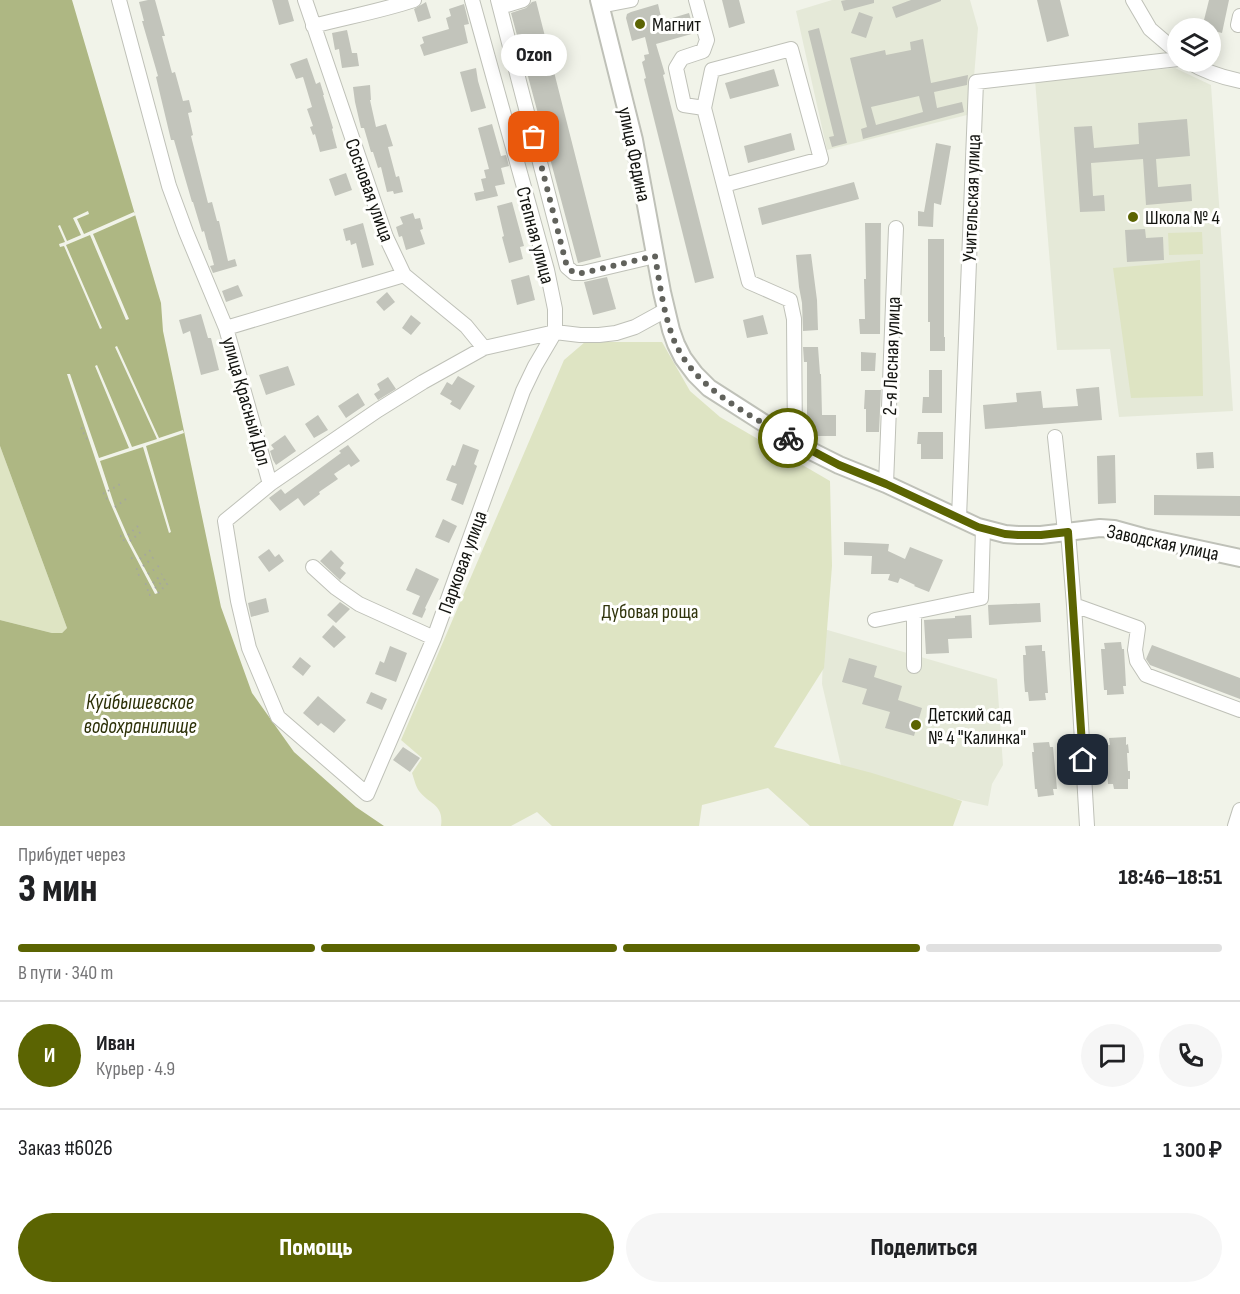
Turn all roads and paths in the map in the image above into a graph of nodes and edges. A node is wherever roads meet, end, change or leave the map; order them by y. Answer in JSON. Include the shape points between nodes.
{"nodes":[{"id":1,"x":119,"y":0,"type":"edge"},
{"id":2,"x":305,"y":0,"type":"edge"},
{"id":3,"x":414,"y":0,"type":"edge"},
{"id":4,"x":472,"y":0,"type":"edge"},
{"id":5,"x":524,"y":0,"type":"edge"},
{"id":6,"x":627,"y":0,"type":"edge"},
{"id":7,"x":696,"y":0,"type":"edge"},
{"id":8,"x":1133,"y":0,"type":"edge"},
{"id":9,"x":499,"y":3,"type":"edge"},
{"id":10,"x":599,"y":3,"type":"edge"},
{"id":11,"x":313,"y":26,"type":"junction"},
{"id":12,"x":1167,"y":44,"type":"edge"},
{"id":13,"x":1167,"y":60,"type":"edge"},
{"id":14,"x":1208,"y":72,"type":"edge"},
{"id":15,"x":1240,"y":81,"type":"edge"},
{"id":16,"x":704,"y":108,"type":"junction"},
{"id":17,"x":724,"y":185,"type":"junction"},
{"id":18,"x":896,"y":228,"type":"dead end"},
{"id":19,"x":655,"y":256,"type":"junction"},
{"id":20,"x":404,"y":275,"type":"junction"},
{"id":21,"x":666,"y":310,"type":"junction"},
{"id":22,"x":226,"y":328,"type":"junction"},
{"id":23,"x":555,"y":332,"type":"junction"},
{"id":24,"x":484,"y":348,"type":"junction"},
{"id":25,"x":81,"y":428,"type":"dead end"},
{"id":26,"x":1055,"y":437,"type":"dead end"},
{"id":27,"x":87,"y":438,"type":"dead end"},
{"id":28,"x":795,"y":443,"type":"junction"},
{"id":29,"x":122,"y":483,"type":"dead end"},
{"id":30,"x":270,"y":484,"type":"junction"},
{"id":31,"x":886,"y":484,"type":"junction"},
{"id":32,"x":108,"y":491,"type":"dead end"},
{"id":33,"x":103,"y":493,"type":"dead end"},
{"id":34,"x":107,"y":498,"type":"dead end"},
{"id":35,"x":126,"y":499,"type":"dead end"},
{"id":36,"x":115,"y":507,"type":"dead end"},
{"id":37,"x":959,"y":518,"type":"junction"},
{"id":38,"x":139,"y":525,"type":"dead end"},
{"id":39,"x":983,"y":528,"type":"junction"},
{"id":40,"x":143,"y":530,"type":"dead end"},
{"id":41,"x":1067,"y":532,"type":"junction"},
{"id":42,"x":120,"y":536,"type":"dead end"},
{"id":43,"x":126,"y":539,"type":"junction"},
{"id":44,"x":152,"y":549,"type":"dead end"},
{"id":45,"x":155,"y":556,"type":"dead end"},
{"id":46,"x":131,"y":558,"type":"dead end"},
{"id":47,"x":1240,"y":558,"type":"edge"},
{"id":48,"x":160,"y":565,"type":"dead end"},
{"id":49,"x":313,"y":567,"type":"dead end"},
{"id":50,"x":136,"y":568,"type":"dead end"},
{"id":51,"x":144,"y":574,"type":"dead end"},
{"id":52,"x":148,"y":574,"type":"dead end"},
{"id":53,"x":162,"y":574,"type":"dead end"},
{"id":54,"x":138,"y":575,"type":"dead end"},
{"id":55,"x":166,"y":578,"type":"dead end"},
{"id":56,"x":168,"y":583,"type":"dead end"},
{"id":57,"x":149,"y":584,"type":"dead end"},
{"id":58,"x":147,"y":590,"type":"dead end"},
{"id":59,"x":149,"y":595,"type":"dead end"},
{"id":60,"x":1074,"y":605,"type":"junction"},
{"id":61,"x":914,"y":612,"type":"junction"},
{"id":62,"x":875,"y":620,"type":"dead end"},
{"id":63,"x":435,"y":638,"type":"junction"},
{"id":64,"x":914,"y":666,"type":"dead end"},
{"id":65,"x":1240,"y":710,"type":"edge"},
{"id":66,"x":1240,"y":810,"type":"edge"},
{"id":67,"x":1087,"y":826,"type":"edge"},
{"id":68,"x":1235,"y":826,"type":"edge"}],
"edges":[{"from":1,"to":22,"type":"street","name":"улица Красный Дол","via":[[169,186]]},
{"from":2,"to":11,"type":"street","name":"Сосновая улица"},
{"from":3,"to":11,"type":"street"},
{"from":4,"to":23,"type":"street","name":"Степная улица","via":[[547,270]]},
{"from":5,"to":9,"type":"street"},
{"from":6,"to":10,"type":"street"},
{"from":7,"to":16,"type":"street","via":[[707,40],[703,51],[682,58],[676,68],[684,105]]},
{"from":8,"to":12,"type":"street","via":[[1150,29]]},
{"from":9,"to":19,"type":"street","via":[[567,267],[574,273],[583,273]]},
{"from":10,"to":19,"type":"main road","name":"улица Федина","via":[[634,140]]},
{"from":11,"to":20,"type":"street","name":"Сосновая улица","via":[[386,237]]},
{"from":13,"to":37,"type":"street","name":"Учительская улица","via":[[976,82]]},
{"from":14,"to":15,"type":"street"},
{"from":16,"to":17,"type":"street"},
{"from":16,"to":17,"type":"street","via":[[712,70],[791,49],[821,159]]},
{"from":17,"to":28,"type":"street","via":[[749,282],[790,300],[794,319]]},
{"from":18,"to":31,"type":"street","name":"2-я Лесная улица"},
{"from":19,"to":21,"type":"main road","name":"улица Федина"},
{"from":20,"to":22,"type":"street"},
{"from":20,"to":24,"type":"street","name":"Сосновая улица","via":[[466,326]]},
{"from":21,"to":23,"type":"street","name":"улица Красный Дол","via":[[616,333]]},
{"from":21,"to":28,"type":"main road","name":"Заводская улица","via":[[676,344],[695,374],[709,388]]},
{"from":22,"to":30,"type":"street","name":"улица Красный Дол"},
{"from":23,"to":24,"type":"street","name":"улица Красный Дол"},
{"from":23,"to":63,"type":"street","name":"Парковая улица","via":[[523,391]]},
{"from":24,"to":30,"type":"street","name":"улица Красный Дол","via":[[378,410]]},
{"from":25,"to":27,"type":"path"},
{"from":26,"to":41,"type":"street"},
{"from":28,"to":31,"type":"main road","name":"Заводская улица"},
{"from":29,"to":32,"type":"path"},
{"from":30,"to":63,"type":"street","name":"Парковая улица","via":[[225,521],[249,648],[278,717],[367,794]]},
{"from":31,"to":37,"type":"main road","name":"Заводская улица"},
{"from":33,"to":34,"type":"path"},
{"from":35,"to":36,"type":"path"},
{"from":37,"to":39,"type":"main road","name":"Заводская улица"},
{"from":38,"to":43,"type":"path"},
{"from":39,"to":41,"type":"main road","name":"Заводская улица","via":[[1018,535]]},
{"from":39,"to":61,"type":"street","via":[[981,598]]},
{"from":40,"to":43,"type":"path"},
{"from":41,"to":47,"type":"main road","name":"Заводская улица","via":[[1114,529]]},
{"from":41,"to":60,"type":"street"},
{"from":42,"to":43,"type":"path"},
{"from":44,"to":46,"type":"path","via":[[138,559]]},
{"from":45,"to":50,"type":"path"},
{"from":48,"to":52,"type":"path"},
{"from":49,"to":63,"type":"street","via":[[359,604]]},
{"from":51,"to":54,"type":"path"},
{"from":53,"to":57,"type":"path"},
{"from":55,"to":58,"type":"path"},
{"from":56,"to":59,"type":"path"},
{"from":60,"to":65,"type":"street","via":[[1138,628],[1135,650],[1146,675]]},
{"from":60,"to":67,"type":"street"},
{"from":61,"to":62,"type":"street"},
{"from":61,"to":64,"type":"street"},
{"from":66,"to":68,"type":"street"}]}
